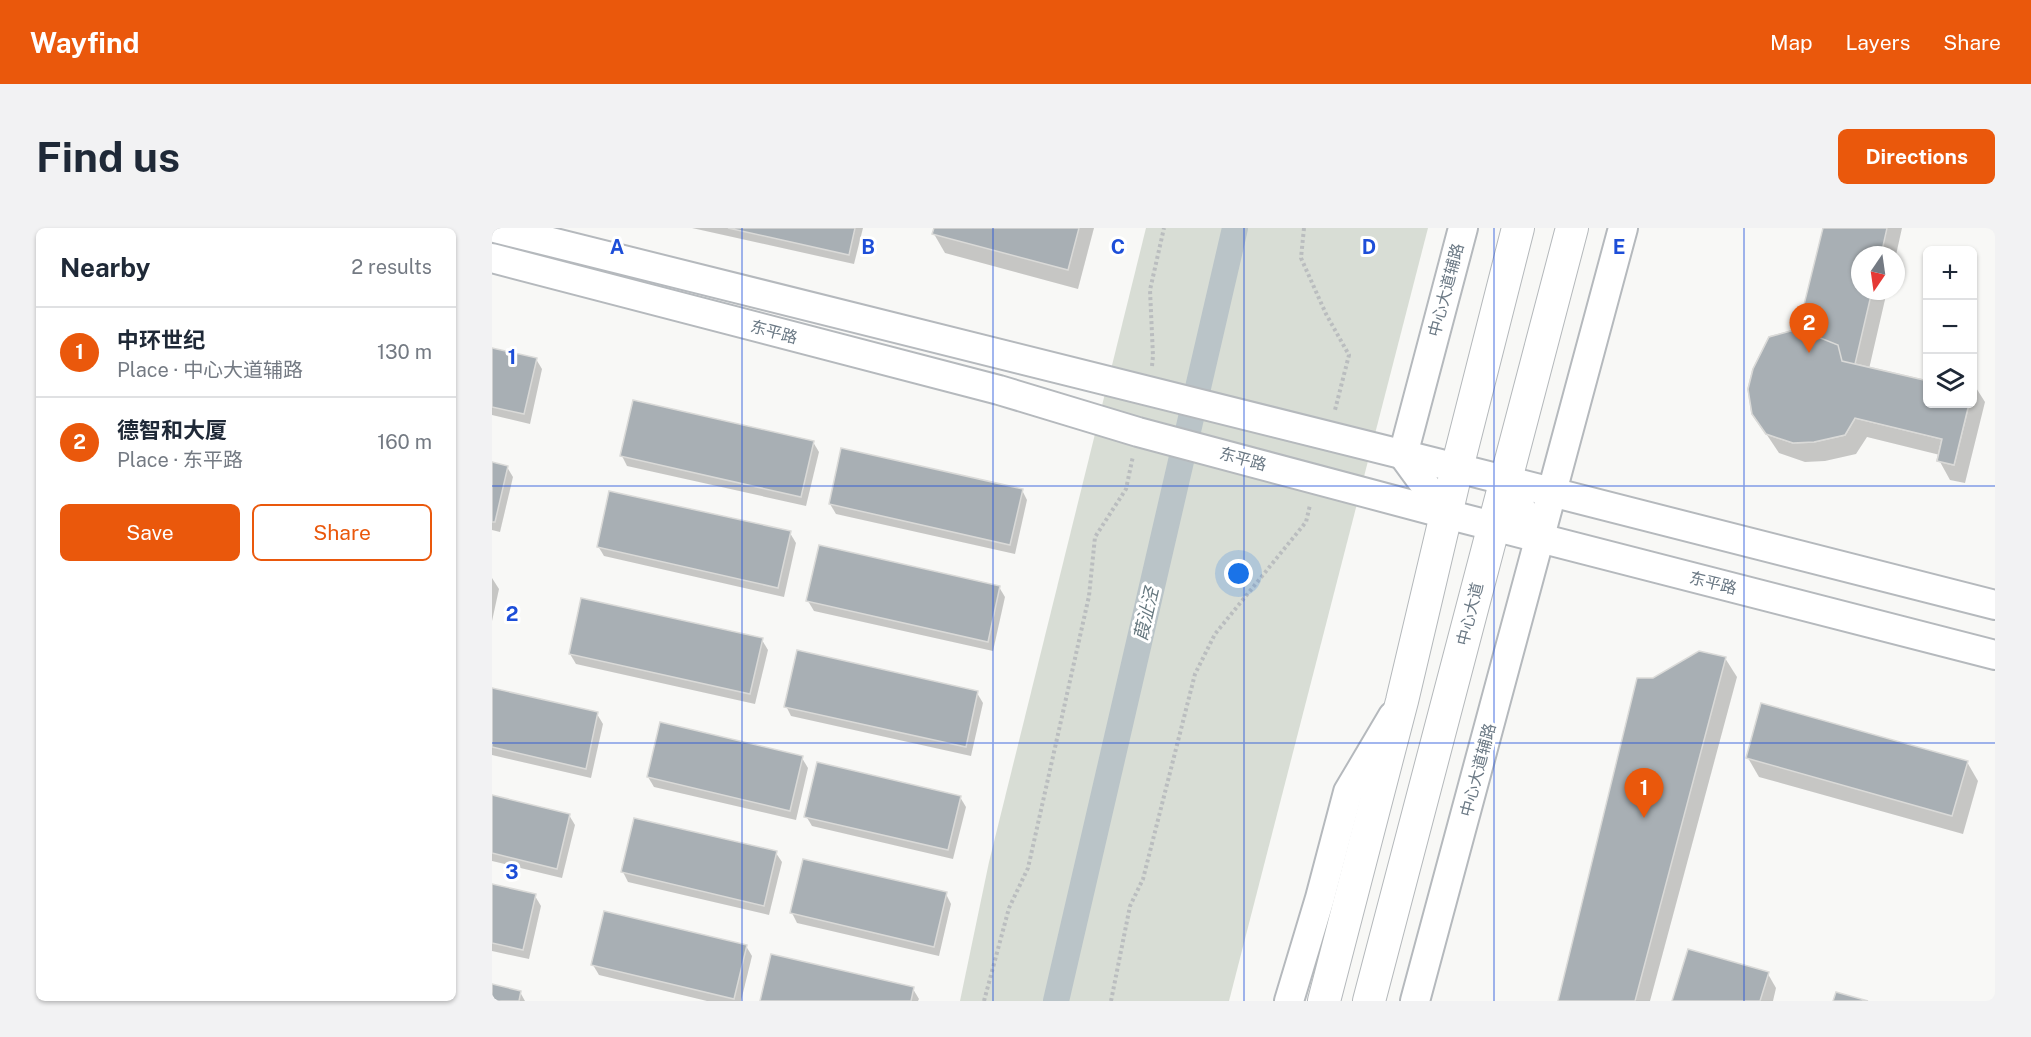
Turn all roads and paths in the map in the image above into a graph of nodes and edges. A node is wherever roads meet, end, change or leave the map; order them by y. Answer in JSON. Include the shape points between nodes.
{"nodes":[{"id":1,"x":495,"y":228,"type":"edge"},
{"id":2,"x":1164,"y":228,"type":"edge"},
{"id":3,"x":1305,"y":228,"type":"edge"},
{"id":4,"x":1463,"y":228,"type":"edge"},
{"id":5,"x":1518,"y":228,"type":"edge"},
{"id":6,"x":1572,"y":228,"type":"edge"},
{"id":7,"x":1623,"y":228,"type":"edge"},
{"id":8,"x":492,"y":258,"type":"edge"},
{"id":9,"x":1158,"y":394,"type":"junction"},
{"id":10,"x":1148,"y":434,"type":"junction"},
{"id":11,"x":1328,"y":437,"type":"junction"},
{"id":12,"x":1403,"y":455,"type":"junction"},
{"id":13,"x":1457,"y":468,"type":"junction"},
{"id":14,"x":1316,"y":480,"type":"junction"},
{"id":15,"x":1504,"y":481,"type":"junction"},
{"id":16,"x":1552,"y":494,"type":"junction"},
{"id":17,"x":1446,"y":514,"type":"junction"},
{"id":18,"x":1492,"y":526,"type":"junction"},
{"id":19,"x":1540,"y":539,"type":"junction"},
{"id":20,"x":1995,"y":605,"type":"edge"},
{"id":21,"x":1995,"y":655,"type":"edge"},
{"id":22,"x":1402,"y":701,"type":"junction"},
{"id":23,"x":984,"y":1001,"type":"edge"},
{"id":24,"x":1111,"y":1001,"type":"edge"},
{"id":25,"x":1289,"y":1001,"type":"edge"},
{"id":26,"x":1324,"y":1001,"type":"edge"},
{"id":27,"x":1369,"y":1001,"type":"edge"},
{"id":28,"x":1415,"y":1001,"type":"edge"}],
"edges":[{"from":1,"to":9,"type":"main road","name":"东平路"},
{"from":2,"to":9,"type":"path","via":[[1150,290]]},
{"from":3,"to":11,"type":"path","via":[[1301,258],[1349,355]]},
{"from":4,"to":12,"type":"main road","name":"中心大道辅路"},
{"from":5,"to":13,"type":"main road"},
{"from":6,"to":15,"type":"main road","name":"中心大道"},
{"from":7,"to":16,"type":"main road","name":"中心大道辅路"},
{"from":8,"to":10,"type":"main road","name":"东平路","via":[[999,390]]},
{"from":9,"to":11,"type":"main road","name":"东平路"},
{"from":10,"to":14,"type":"main road","name":"东平路"},
{"from":10,"to":23,"type":"path","via":[[1126,489],[1095,537],[1089,596],[1028,868],[1009,908]]},
{"from":11,"to":12,"type":"main road","name":"东平路"},
{"from":12,"to":13,"type":"main road","name":"东平路"},
{"from":12,"to":17,"type":"main road"},
{"from":13,"to":15,"type":"main road","name":"东平路"},
{"from":13,"to":17,"type":"main road"},
{"from":14,"to":17,"type":"main road","name":"东平路"},
{"from":14,"to":24,"type":"path","via":[[1306,522],[1215,634],[1195,674],[1143,879],[1130,906]]},
{"from":15,"to":16,"type":"main road","name":"东平路"},
{"from":15,"to":18,"type":"main road","name":"中心大道"},
{"from":15,"to":19,"type":"main road"},
{"from":16,"to":19,"type":"main road","name":"中心大道辅路"},
{"from":16,"to":20,"type":"main road","name":"东平路"},
{"from":17,"to":18,"type":"main road","name":"东平路"},
{"from":17,"to":22,"type":"main road"},
{"from":18,"to":19,"type":"main road","name":"东平路"},
{"from":18,"to":27,"type":"main road","name":"中心大道"},
{"from":19,"to":21,"type":"main road","name":"东平路"},
{"from":19,"to":28,"type":"main road","name":"中心大道辅路"},
{"from":22,"to":25,"type":"main road","via":[[1348,792]]},
{"from":22,"to":26,"type":"main road"}]}
